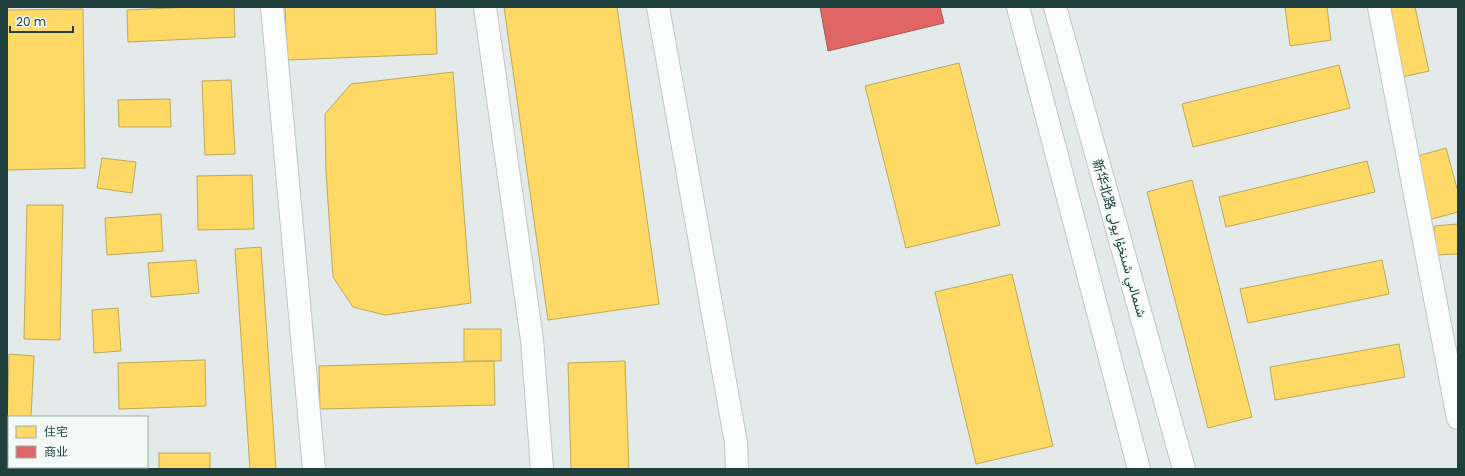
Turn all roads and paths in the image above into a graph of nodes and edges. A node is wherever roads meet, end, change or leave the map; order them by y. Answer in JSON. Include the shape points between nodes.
{"nodes":[{"id":1,"x":272,"y":7,"type":"edge"},
{"id":2,"x":485,"y":7,"type":"edge"},
{"id":3,"x":658,"y":7,"type":"edge"},
{"id":4,"x":1018,"y":7,"type":"edge"},
{"id":5,"x":1055,"y":7,"type":"edge"},
{"id":6,"x":1378,"y":7,"type":"edge"},
{"id":7,"x":1458,"y":418,"type":"edge"},
{"id":8,"x":314,"y":469,"type":"edge"},
{"id":9,"x":542,"y":469,"type":"edge"},
{"id":10,"x":737,"y":469,"type":"edge"},
{"id":11,"x":1139,"y":469,"type":"edge"},
{"id":12,"x":1184,"y":469,"type":"edge"}],
"edges":[{"from":1,"to":8,"type":"street"},
{"from":2,"to":9,"type":"street","via":[[532,340]]},
{"from":3,"to":10,"type":"street","via":[[736,443]]},
{"from":4,"to":11,"type":"street"},
{"from":5,"to":12,"type":"street","name":"新华北路 شىمالىي شىنخۇا يولى"},
{"from":6,"to":7,"type":"street"}]}
